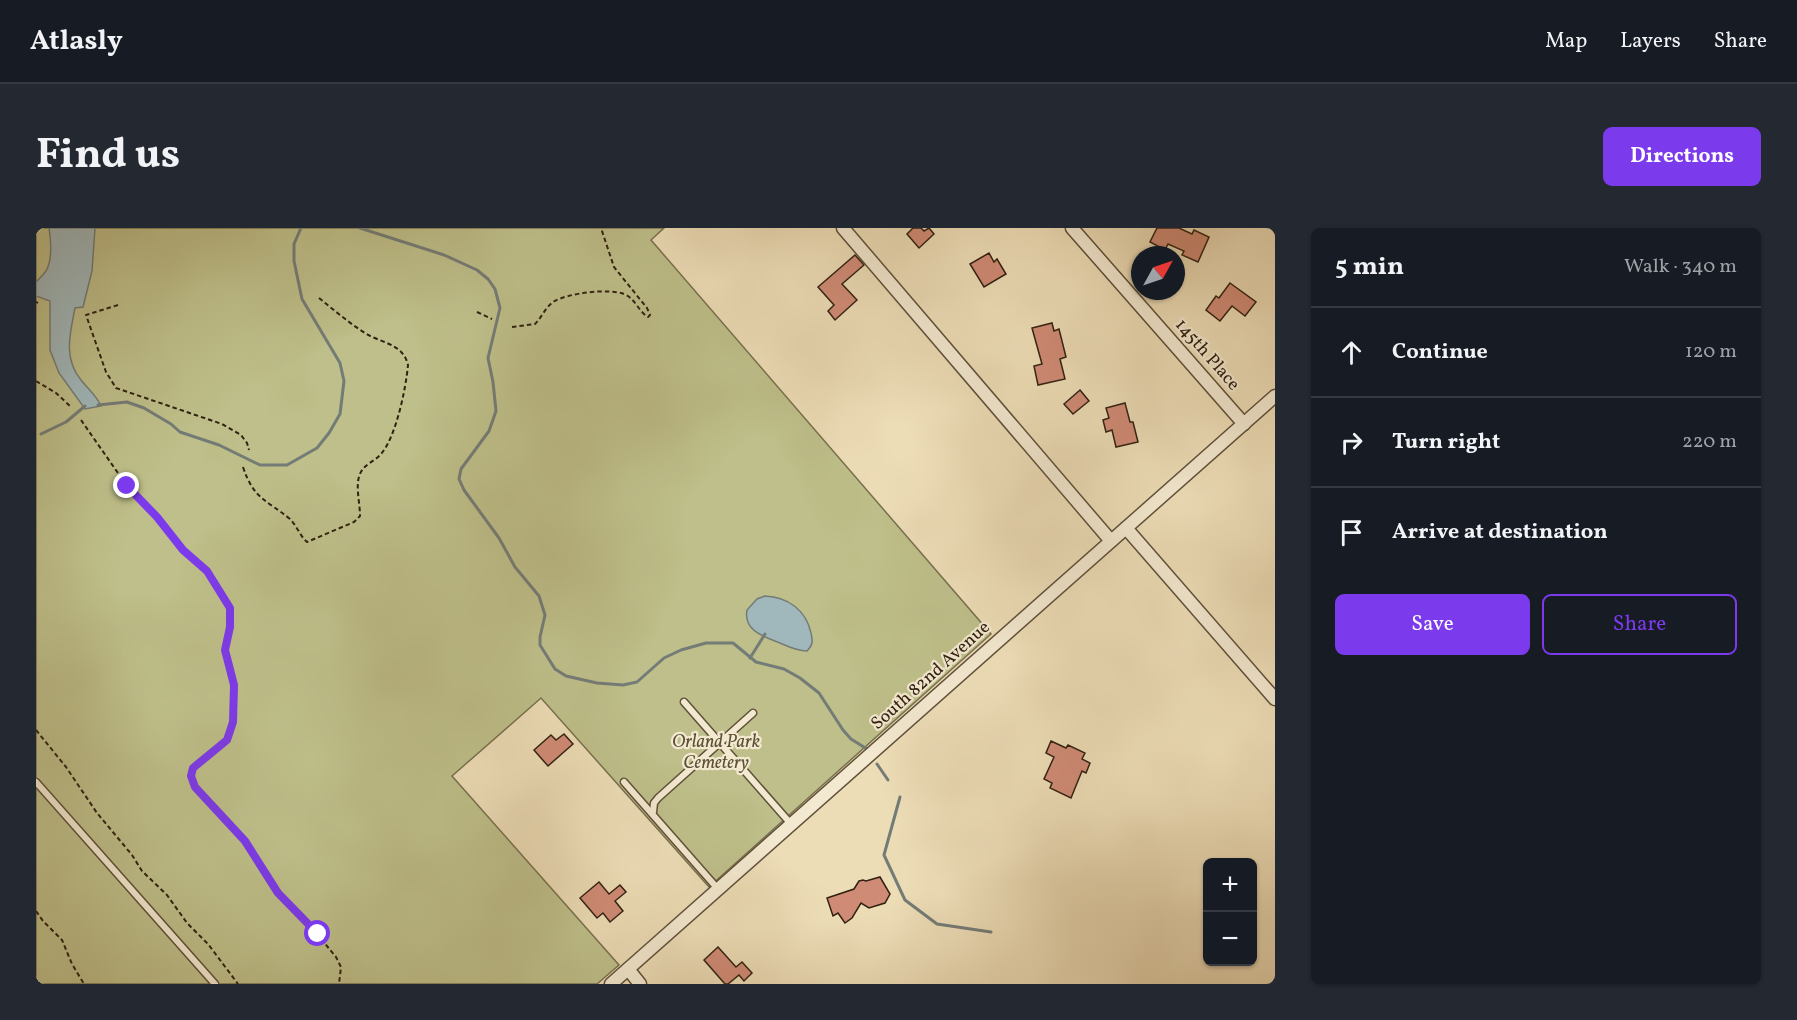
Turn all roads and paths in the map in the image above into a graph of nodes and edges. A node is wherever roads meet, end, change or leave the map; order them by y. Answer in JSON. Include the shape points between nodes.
{"nodes":[{"id":1,"x":601,"y":228,"type":"edge"},
{"id":2,"x":843,"y":228,"type":"edge"},
{"id":3,"x":1072,"y":228,"type":"edge"},
{"id":4,"x":319,"y":298,"type":"dead end"},
{"id":5,"x":118,"y":305,"type":"dead end"},
{"id":6,"x":477,"y":312,"type":"dead end"},
{"id":7,"x":492,"y":319,"type":"dead end"},
{"id":8,"x":512,"y":327,"type":"dead end"},
{"id":9,"x":36,"y":381,"type":"edge"},
{"id":10,"x":1275,"y":396,"type":"edge"},
{"id":11,"x":70,"y":406,"type":"dead end"},
{"id":12,"x":81,"y":420,"type":"dead end"},
{"id":13,"x":1244,"y":424,"type":"junction"},
{"id":14,"x":249,"y":450,"type":"dead end"},
{"id":15,"x":243,"y":467,"type":"dead end"},
{"id":16,"x":1126,"y":528,"type":"junction"},
{"id":17,"x":1111,"y":541,"type":"junction"},
{"id":18,"x":1275,"y":699,"type":"edge"},
{"id":19,"x":684,"y":702,"type":"dead end"},
{"id":20,"x":753,"y":713,"type":"dead end"},
{"id":21,"x":36,"y":730,"type":"edge"},
{"id":22,"x":720,"y":743,"type":"junction"},
{"id":23,"x":36,"y":782,"type":"edge"},
{"id":24,"x":624,"y":782,"type":"dead end"},
{"id":25,"x":653,"y":812,"type":"junction"},
{"id":26,"x":791,"y":825,"type":"junction"},
{"id":27,"x":718,"y":889,"type":"junction"},
{"id":28,"x":36,"y":911,"type":"edge"},
{"id":29,"x":628,"y":969,"type":"junction"},
{"id":30,"x":84,"y":984,"type":"edge"},
{"id":31,"x":215,"y":984,"type":"edge"},
{"id":32,"x":238,"y":984,"type":"edge"},
{"id":33,"x":339,"y":984,"type":"edge"},
{"id":34,"x":611,"y":984,"type":"edge"},
{"id":35,"x":640,"y":984,"type":"edge"}],
"edges":[{"from":1,"to":8,"type":"path","via":[[614,267],[650,315],[643,314],[622,293],[591,292],[561,298],[535,324]]},
{"from":2,"to":17,"type":"street"},
{"from":3,"to":13,"type":"street","name":"145th Place"},
{"from":4,"to":15,"type":"path","via":[[364,332],[390,343],[407,359],[401,406],[388,441],[359,476],[360,516],[307,542],[290,520],[253,490]]},
{"from":5,"to":14,"type":"path","via":[[86,315],[105,372],[116,388],[222,424],[241,435]]},
{"from":6,"to":7,"type":"path"},
{"from":9,"to":11,"type":"path"},
{"from":10,"to":13,"type":"street","name":"South 82nd Avenue"},
{"from":12,"to":33,"type":"path","via":[[127,486],[213,578],[230,608],[225,650],[234,685],[233,722],[227,740],[193,768],[192,781],[252,850],[278,893],[329,948],[341,967]]},
{"from":13,"to":16,"type":"street","name":"South 82nd Avenue"},
{"from":16,"to":17,"type":"street","name":"South 82nd Avenue"},
{"from":16,"to":18,"type":"street"},
{"from":17,"to":26,"type":"street","name":"South 82nd Avenue"},
{"from":19,"to":22,"type":"lane"},
{"from":20,"to":22,"type":"lane"},
{"from":21,"to":32,"type":"path","via":[[142,871],[167,895]]},
{"from":22,"to":25,"type":"lane","via":[[658,798]]},
{"from":22,"to":26,"type":"lane"},
{"from":23,"to":31,"type":"lane"},
{"from":24,"to":25,"type":"lane"},
{"from":25,"to":27,"type":"lane"},
{"from":26,"to":27,"type":"street","name":"South 82nd Avenue"},
{"from":27,"to":29,"type":"street","name":"South 82nd Avenue"},
{"from":28,"to":30,"type":"path","via":[[62,940]]},
{"from":29,"to":34,"type":"street","name":"South 82nd Avenue"},
{"from":29,"to":35,"type":"street"}]}
